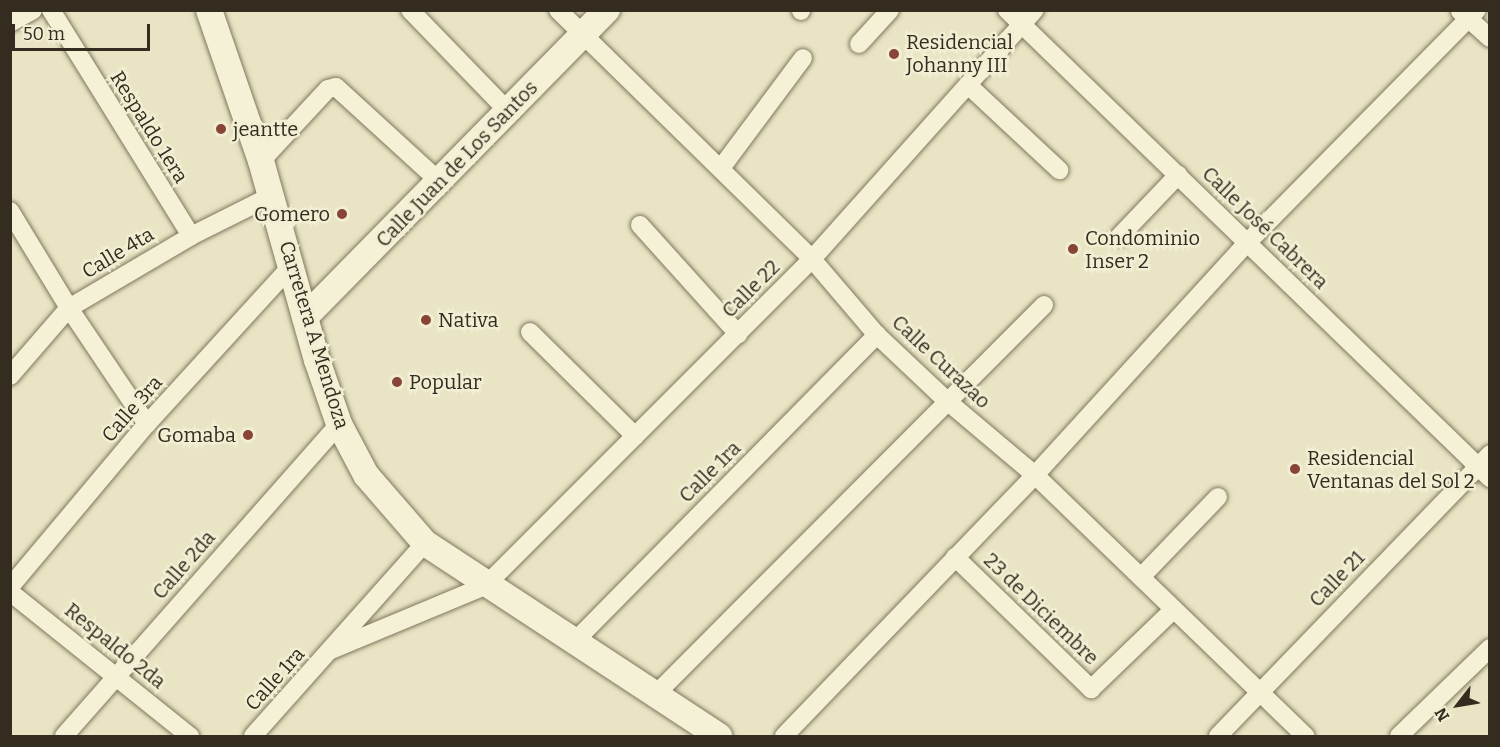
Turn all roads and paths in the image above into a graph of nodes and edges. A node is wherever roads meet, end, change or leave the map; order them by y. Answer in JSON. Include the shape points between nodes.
{"nodes":[{"id":1,"x":33,"y":10,"type":"edge"},
{"id":2,"x":51,"y":10,"type":"edge"},
{"id":3,"x":209,"y":10,"type":"edge"},
{"id":4,"x":410,"y":10,"type":"edge"},
{"id":5,"x":558,"y":10,"type":"edge"},
{"id":6,"x":607,"y":10,"type":"edge"},
{"id":7,"x":890,"y":10,"type":"edge"},
{"id":8,"x":1007,"y":10,"type":"edge"},
{"id":9,"x":1035,"y":10,"type":"edge"},
{"id":10,"x":1469,"y":13,"type":"edge"},
{"id":11,"x":10,"y":23,"type":"edge"},
{"id":12,"x":1022,"y":25,"type":"junction"},
{"id":13,"x":586,"y":34,"type":"junction"},
{"id":14,"x":1490,"y":38,"type":"edge"},
{"id":15,"x":859,"y":44,"type":"dead end"},
{"id":16,"x":803,"y":58,"type":"dead end"},
{"id":17,"x":968,"y":85,"type":"junction"},
{"id":18,"x":508,"y":111,"type":"junction"},
{"id":19,"x":261,"y":161,"type":"junction"},
{"id":20,"x":721,"y":168,"type":"junction"},
{"id":21,"x":1059,"y":170,"type":"dead end"},
{"id":22,"x":1178,"y":175,"type":"junction"},
{"id":23,"x":440,"y":182,"type":"junction"},
{"id":24,"x":271,"y":196,"type":"junction"},
{"id":25,"x":10,"y":211,"type":"edge"},
{"id":26,"x":640,"y":225,"type":"dead end"},
{"id":27,"x":191,"y":236,"type":"junction"},
{"id":28,"x":1119,"y":237,"type":"dead end"},
{"id":29,"x":1248,"y":242,"type":"junction"},
{"id":30,"x":812,"y":259,"type":"junction"},
{"id":31,"x":292,"y":265,"type":"junction"},
{"id":32,"x":1044,"y":305,"type":"dead end"},
{"id":33,"x":69,"y":308,"type":"junction"},
{"id":34,"x":305,"y":316,"type":"junction"},
{"id":35,"x":530,"y":332,"type":"dead end"},
{"id":36,"x":738,"y":334,"type":"junction"},
{"id":37,"x":877,"y":335,"type":"junction"},
{"id":38,"x":10,"y":376,"type":"edge"},
{"id":39,"x":947,"y":401,"type":"junction"},
{"id":40,"x":339,"y":423,"type":"junction"},
{"id":41,"x":147,"y":424,"type":"junction"},
{"id":42,"x":635,"y":436,"type":"junction"},
{"id":43,"x":1486,"y":466,"type":"edge"},
{"id":44,"x":1035,"y":475,"type":"junction"},
{"id":45,"x":1218,"y":497,"type":"dead end"},
{"id":46,"x":425,"y":543,"type":"junction"},
{"id":47,"x":955,"y":557,"type":"junction"},
{"id":48,"x":1141,"y":577,"type":"junction"},
{"id":49,"x":485,"y":586,"type":"junction"},
{"id":50,"x":10,"y":587,"type":"edge"},
{"id":51,"x":10,"y":592,"type":"edge"},
{"id":52,"x":1174,"y":609,"type":"junction"},
{"id":53,"x":576,"y":640,"type":"junction"},
{"id":54,"x":1490,"y":648,"type":"edge"},
{"id":55,"x":332,"y":650,"type":"junction"},
{"id":56,"x":117,"y":675,"type":"junction"},
{"id":57,"x":657,"y":693,"type":"junction"},
{"id":58,"x":1259,"y":693,"type":"junction"},
{"id":59,"x":64,"y":736,"type":"edge"},
{"id":60,"x":190,"y":736,"type":"edge"},
{"id":61,"x":253,"y":736,"type":"edge"},
{"id":62,"x":718,"y":736,"type":"edge"},
{"id":63,"x":784,"y":736,"type":"edge"},
{"id":64,"x":1218,"y":736,"type":"edge"},
{"id":65,"x":1305,"y":736,"type":"edge"},
{"id":66,"x":1400,"y":736,"type":"edge"}],
"edges":[{"from":1,"to":11,"type":"street"},
{"from":2,"to":27,"type":"street","name":"Respaldo 1era"},
{"from":3,"to":19,"type":"street","name":"Carretera A Mendoza"},
{"from":4,"to":18,"type":"street"},
{"from":5,"to":13,"type":"street","name":"Calle Curazao"},
{"from":6,"to":13,"type":"street","name":"Calle Juan de Los Santos"},
{"from":7,"to":15,"type":"street"},
{"from":8,"to":12,"type":"street","name":"Calle José Cabrera"},
{"from":9,"to":12,"type":"street","name":"Calle 22"},
{"from":10,"to":14,"type":"street"},
{"from":10,"to":29,"type":"street"},
{"from":12,"to":17,"type":"street","name":"Calle 22"},
{"from":12,"to":22,"type":"street","name":"Calle José Cabrera"},
{"from":13,"to":18,"type":"street","name":"Calle Juan de Los Santos"},
{"from":13,"to":20,"type":"street","name":"Calle Curazao"},
{"from":16,"to":20,"type":"street"},
{"from":17,"to":21,"type":"street"},
{"from":17,"to":30,"type":"street","name":"Calle 22"},
{"from":18,"to":23,"type":"street","name":"Calle Juan de Los Santos"},
{"from":19,"to":23,"type":"street","via":[[328,89],[336,87]]},
{"from":19,"to":24,"type":"street","name":"Carretera A Mendoza"},
{"from":20,"to":30,"type":"street","name":"Calle Curazao"},
{"from":22,"to":28,"type":"street"},
{"from":22,"to":29,"type":"street","name":"Calle José Cabrera"},
{"from":23,"to":34,"type":"street","name":"Calle Juan de Los Santos"},
{"from":24,"to":27,"type":"street","name":"Calle 4ta"},
{"from":24,"to":31,"type":"street","name":"Carretera A Mendoza"},
{"from":25,"to":33,"type":"street"},
{"from":26,"to":36,"type":"street"},
{"from":27,"to":33,"type":"street","name":"Calle 4ta"},
{"from":29,"to":43,"type":"street","name":"Calle José Cabrera"},
{"from":29,"to":44,"type":"street"},
{"from":30,"to":36,"type":"street","name":"Calle 22"},
{"from":30,"to":37,"type":"street","name":"Calle Curazao"},
{"from":31,"to":34,"type":"street","name":"Carretera A Mendoza"},
{"from":31,"to":41,"type":"street","name":"Calle 3ra"},
{"from":32,"to":39,"type":"street"},
{"from":33,"to":38,"type":"street","name":"Calle 4ta"},
{"from":33,"to":41,"type":"street"},
{"from":34,"to":40,"type":"street","name":"Carretera A Mendoza"},
{"from":35,"to":42,"type":"street"},
{"from":36,"to":42,"type":"street","name":"Calle 22"},
{"from":37,"to":39,"type":"street","name":"Calle Curazao"},
{"from":37,"to":53,"type":"street","name":"Calle 1ra"},
{"from":39,"to":44,"type":"street","name":"Calle Curazao"},
{"from":39,"to":57,"type":"street"},
{"from":40,"to":46,"type":"street","name":"Carretera A Mendoza","via":[[366,475]]},
{"from":40,"to":56,"type":"street","name":"Calle 2da"},
{"from":41,"to":50,"type":"street","name":"Calle 3ra"},
{"from":42,"to":49,"type":"street","name":"Calle 22"},
{"from":43,"to":58,"type":"street","name":"Calle 21"},
{"from":44,"to":47,"type":"street"},
{"from":44,"to":48,"type":"street","name":"Calle Curazao"},
{"from":45,"to":48,"type":"street"},
{"from":46,"to":49,"type":"street","name":"Carretera A Mendoza"},
{"from":46,"to":55,"type":"street","name":"Calle 1ra"},
{"from":47,"to":52,"type":"street","name":"23 de Diciembre","via":[[1091,689]]},
{"from":47,"to":63,"type":"street"},
{"from":48,"to":52,"type":"street","name":"Calle Curazao"},
{"from":49,"to":53,"type":"street","name":"Carretera A Mendoza"},
{"from":49,"to":55,"type":"street"},
{"from":51,"to":56,"type":"street","name":"Respaldo 2da"},
{"from":52,"to":58,"type":"street","name":"Calle Curazao"},
{"from":53,"to":57,"type":"street","name":"Carretera A Mendoza"},
{"from":54,"to":66,"type":"street"},
{"from":55,"to":61,"type":"street","name":"Calle 1ra"},
{"from":56,"to":59,"type":"street","name":"Calle 2da"},
{"from":56,"to":60,"type":"street","name":"Respaldo 2da"},
{"from":57,"to":62,"type":"street","name":"Carretera A Mendoza"},
{"from":58,"to":64,"type":"street","name":"Calle 21"},
{"from":58,"to":65,"type":"street","name":"Calle Curazao"}]}
